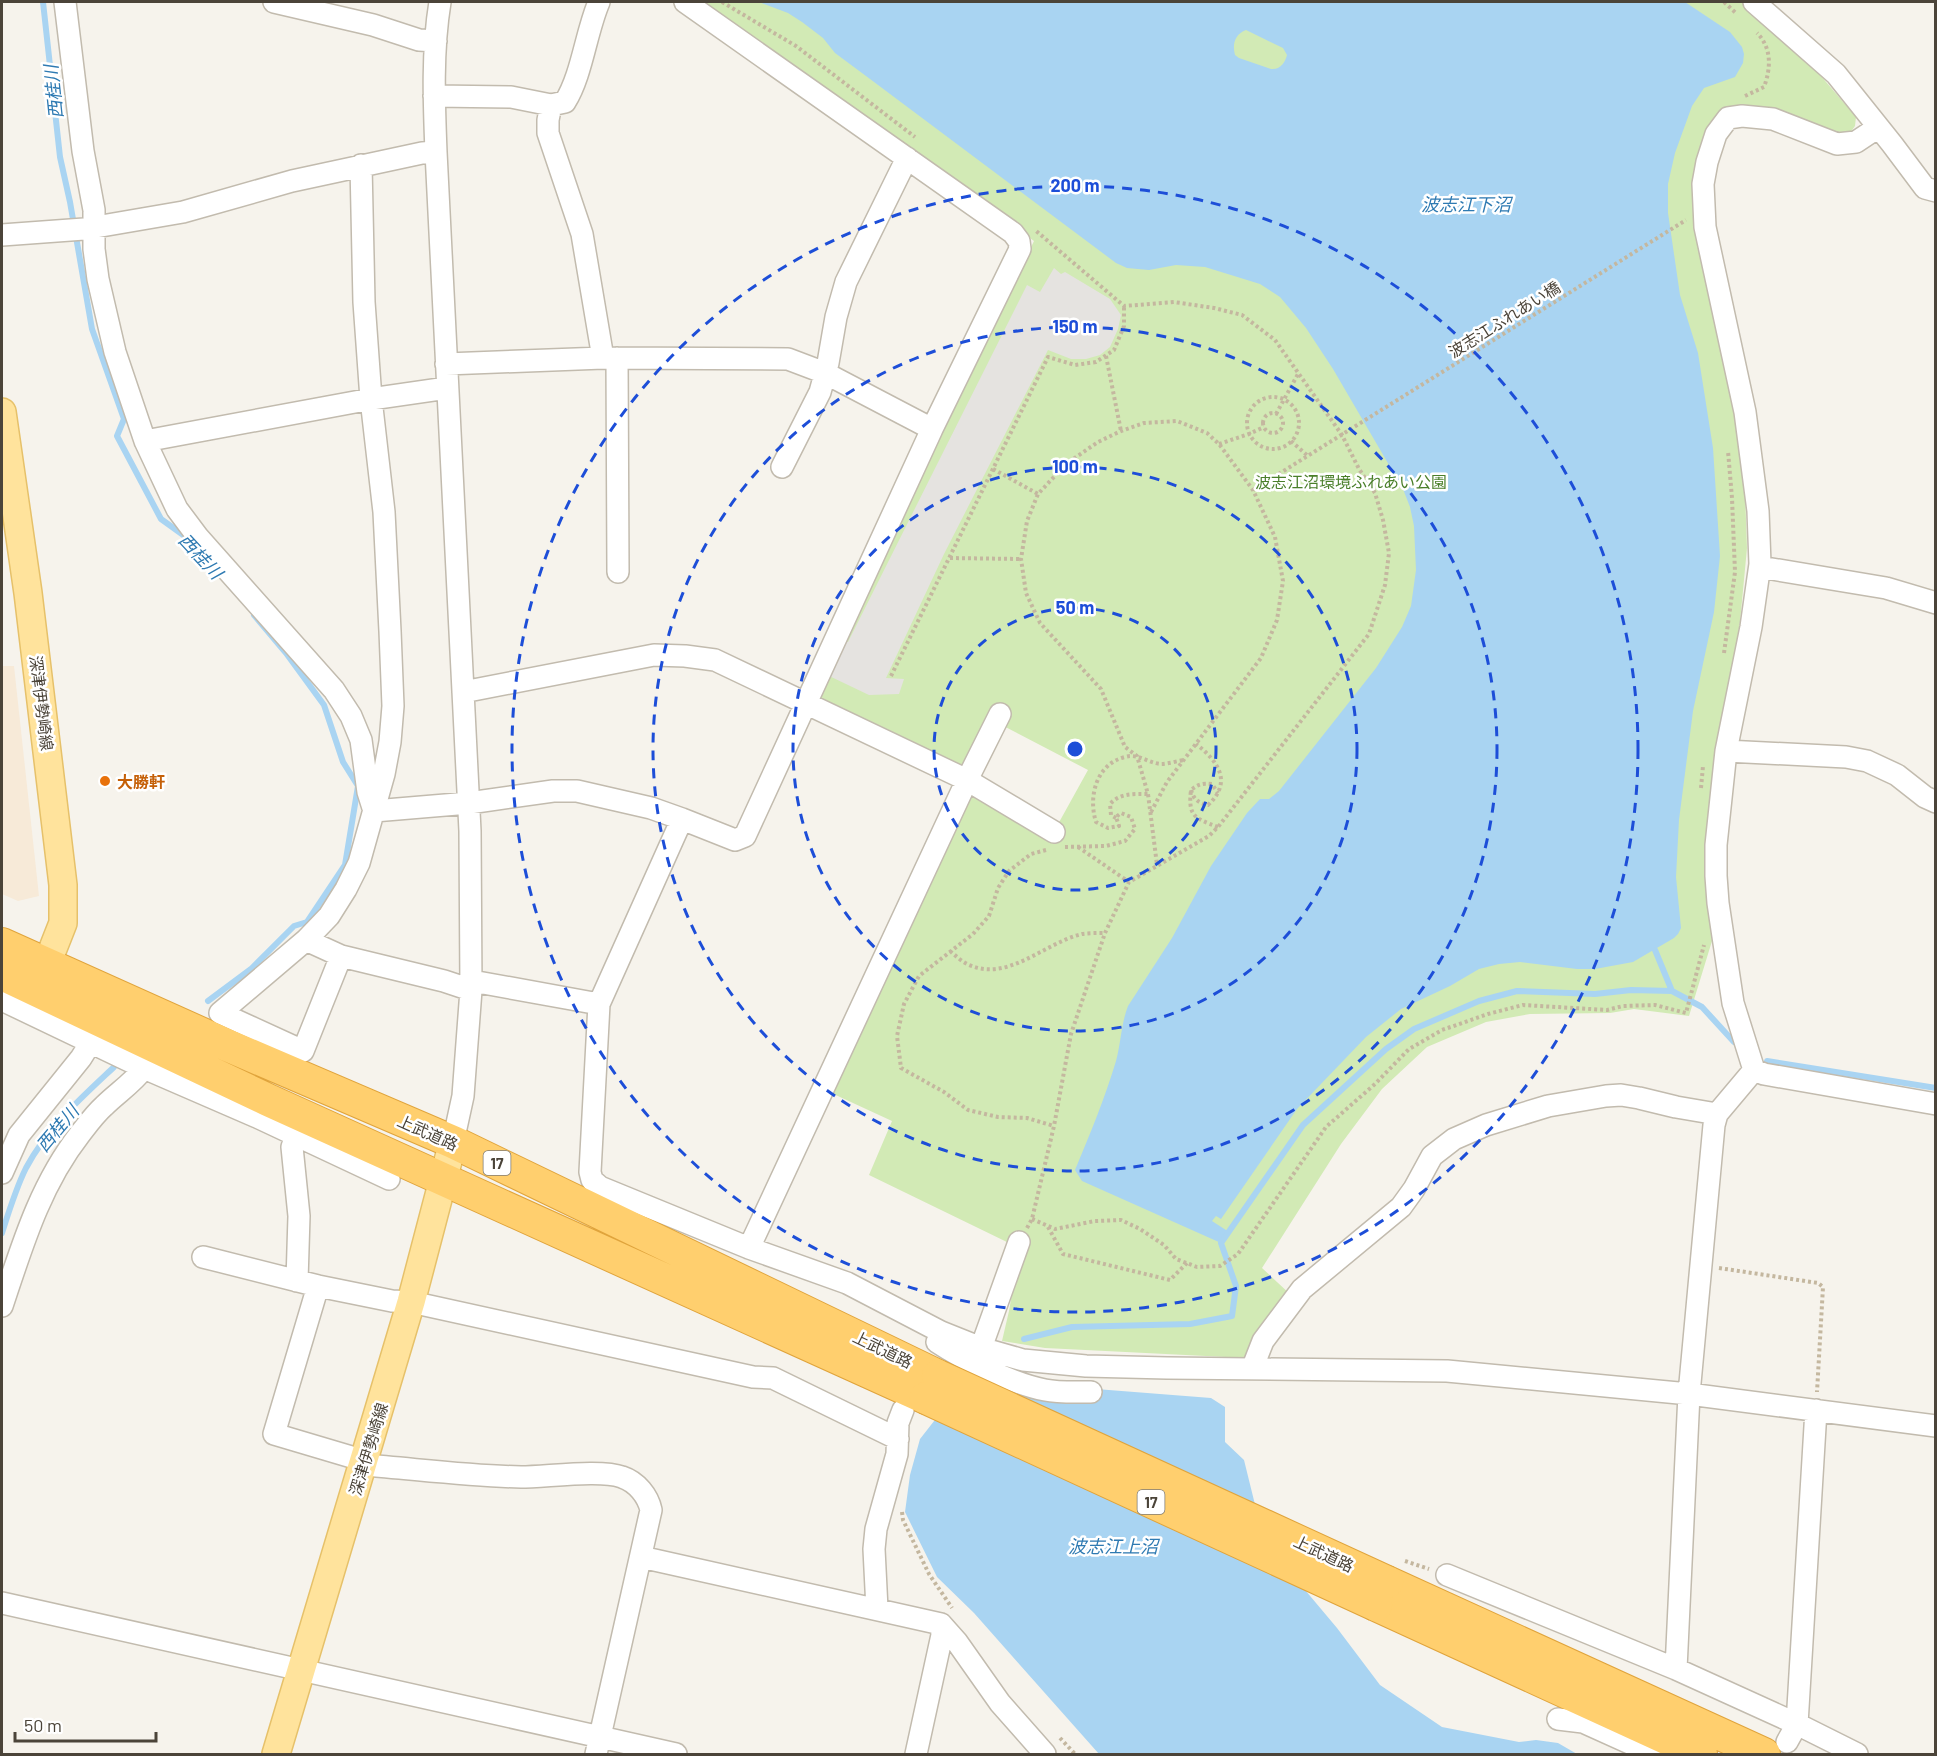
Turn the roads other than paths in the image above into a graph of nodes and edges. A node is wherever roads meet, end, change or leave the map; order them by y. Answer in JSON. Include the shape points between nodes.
{"nodes":[{"id":1,"x":65,"y":2,"type":"edge"},
{"id":2,"x":274,"y":2,"type":"edge"},
{"id":3,"x":440,"y":2,"type":"edge"},
{"id":4,"x":599,"y":2,"type":"edge"},
{"id":5,"x":685,"y":2,"type":"edge"},
{"id":6,"x":1754,"y":2,"type":"edge"},
{"id":7,"x":436,"y":41,"type":"junction"},
{"id":8,"x":434,"y":96,"type":"junction"},
{"id":9,"x":551,"y":105,"type":"junction"},
{"id":10,"x":1877,"y":128,"type":"junction"},
{"id":11,"x":436,"y":152,"type":"junction"},
{"id":12,"x":907,"y":158,"type":"junction"},
{"id":13,"x":361,"y":165,"type":"junction"},
{"id":14,"x":1935,"y":191,"type":"edge"},
{"id":15,"x":89,"y":228,"type":"junction"},
{"id":16,"x":2,"y":235,"type":"edge"},
{"id":17,"x":610,"y":358,"type":"junction"},
{"id":18,"x":446,"y":364,"type":"junction"},
{"id":19,"x":825,"y":373,"type":"junction"},
{"id":20,"x":447,"y":388,"type":"junction"},
{"id":21,"x":371,"y":399,"type":"junction"},
{"id":22,"x":2,"y":412,"type":"edge"},
{"id":23,"x":932,"y":429,"type":"junction"},
{"id":24,"x":145,"y":441,"type":"junction"},
{"id":25,"x":782,"y":468,"type":"dead end"},
{"id":26,"x":1760,"y":567,"type":"junction"},
{"id":27,"x":618,"y":572,"type":"dead end"},
{"id":28,"x":1935,"y":603,"type":"edge"},
{"id":29,"x":464,"y":692,"type":"junction"},
{"id":30,"x":805,"y":702,"type":"junction"},
{"id":31,"x":1000,"y":714,"type":"dead end"},
{"id":32,"x":1725,"y":751,"type":"junction"},
{"id":33,"x":967,"y":780,"type":"junction"},
{"id":34,"x":1935,"y":802,"type":"edge"},
{"id":35,"x":469,"y":803,"type":"junction"},
{"id":36,"x":374,"y":811,"type":"junction"},
{"id":37,"x":682,"y":819,"type":"junction"},
{"id":38,"x":1053,"y":843,"type":"road end"},
{"id":39,"x":306,"y":940,"type":"junction"},
{"id":40,"x":2,"y":944,"type":"edge"},
{"id":41,"x":340,"y":956,"type":"junction"},
{"id":42,"x":2,"y":974,"type":"edge"},
{"id":43,"x":42,"y":978,"type":"junction"},
{"id":44,"x":472,"y":986,"type":"junction"},
{"id":45,"x":2,"y":1000,"type":"edge"},
{"id":46,"x":599,"y":1004,"type":"junction"},
{"id":47,"x":235,"y":1035,"type":"junction"},
{"id":48,"x":91,"y":1042,"type":"junction"},
{"id":49,"x":144,"y":1068,"type":"junction"},
{"id":50,"x":1754,"y":1070,"type":"junction"},
{"id":51,"x":1935,"y":1104,"type":"edge"},
{"id":52,"x":262,"y":1108,"type":"junction"},
{"id":53,"x":1717,"y":1114,"type":"junction"},
{"id":54,"x":296,"y":1135,"type":"junction"},
{"id":55,"x":453,"y":1142,"type":"junction"},
{"id":56,"x":2,"y":1173,"type":"edge"},
{"id":57,"x":389,"y":1179,"type":"dead end"},
{"id":58,"x":444,"y":1179,"type":"junction"},
{"id":59,"x":594,"y":1196,"type":"junction"},
{"id":60,"x":1019,"y":1242,"type":"road end"},
{"id":61,"x":749,"y":1248,"type":"junction"},
{"id":62,"x":203,"y":1257,"type":"dead end"},
{"id":63,"x":297,"y":1281,"type":"junction"},
{"id":64,"x":318,"y":1286,"type":"junction"},
{"id":65,"x":411,"y":1302,"type":"junction"},
{"id":66,"x":2,"y":1306,"type":"edge"},
{"id":67,"x":981,"y":1348,"type":"junction"},
{"id":68,"x":930,"y":1368,"type":"junction"},
{"id":69,"x":1252,"y":1369,"type":"junction"},
{"id":70,"x":1092,"y":1392,"type":"dead end"},
{"id":71,"x":1689,"y":1394,"type":"junction"},
{"id":72,"x":1816,"y":1410,"type":"junction"},
{"id":73,"x":1935,"y":1426,"type":"edge"},
{"id":74,"x":898,"y":1439,"type":"junction"},
{"id":75,"x":364,"y":1463,"type":"junction"},
{"id":76,"x":640,"y":1557,"type":"junction"},
{"id":77,"x":1447,"y":1575,"type":"dead end"},
{"id":78,"x":1382,"y":1593,"type":"junction"},
{"id":79,"x":2,"y":1603,"type":"edge"},
{"id":80,"x":877,"y":1609,"type":"junction"},
{"id":81,"x":947,"y":1616,"type":"junction"},
{"id":82,"x":1676,"y":1669,"type":"junction"},
{"id":83,"x":300,"y":1671,"type":"junction"},
{"id":84,"x":1558,"y":1719,"type":"dead end"},
{"id":85,"x":1783,"y":1740,"type":"edge"},
{"id":86,"x":598,"y":1747,"type":"edge"},
{"id":87,"x":276,"y":1755,"type":"edge"},
{"id":88,"x":676,"y":1755,"type":"edge"},
{"id":89,"x":916,"y":1755,"type":"edge"},
{"id":90,"x":1045,"y":1755,"type":"edge"},
{"id":91,"x":1654,"y":1755,"type":"edge"},
{"id":92,"x":1701,"y":1755,"type":"edge"},
{"id":93,"x":1857,"y":1755,"type":"edge"}],
"edges":[{"from":1,"to":15,"type":"street","via":[[94,210]]},
{"from":2,"to":7,"type":"street","via":[[419,40]]},
{"from":3,"to":7,"type":"street"},
{"from":4,"to":9,"type":"street","via":[[570,95],[565,102]]},
{"from":5,"to":12,"type":"street"},
{"from":6,"to":10,"type":"street","via":[[1836,74]]},
{"from":7,"to":8,"type":"street"},
{"from":8,"to":9,"type":"street","via":[[511,97]]},
{"from":8,"to":11,"type":"street"},
{"from":9,"to":17,"type":"street","via":[[548,133],[582,234]]},
{"from":10,"to":14,"type":"street","via":[[1925,188]]},
{"from":10,"to":26,"type":"street","via":[[1856,142],[1837,144],[1773,119],[1728,118],[1716,134],[1707,162],[1703,184],[1705,227],[1745,412],[1758,512]]},
{"from":11,"to":13,"type":"street"},
{"from":11,"to":18,"type":"street"},
{"from":12,"to":19,"type":"street","via":[[846,282]]},
{"from":12,"to":23,"type":"street","via":[[1013,233],[1020,249]]},
{"from":13,"to":15,"type":"street","via":[[183,212]]},
{"from":13,"to":21,"type":"street"},
{"from":15,"to":16,"type":"street"},
{"from":15,"to":24,"type":"street","via":[[107,322]]},
{"from":17,"to":18,"type":"street"},
{"from":17,"to":19,"type":"street","via":[[788,359]]},
{"from":17,"to":27,"type":"street"},
{"from":18,"to":20,"type":"street"},
{"from":19,"to":23,"type":"street"},
{"from":19,"to":25,"type":"street","via":[[820,392]]},
{"from":20,"to":21,"type":"street"},
{"from":20,"to":29,"type":"street"},
{"from":21,"to":24,"type":"street"},
{"from":21,"to":36,"type":"street","via":[[384,512],[393,706],[390,742]]},
{"from":22,"to":43,"type":"main road","name":"深津伊勢崎線","via":[[63,885],[63,923]]},
{"from":23,"to":30,"type":"street"},
{"from":24,"to":36,"type":"street","via":[[177,509],[334,690],[351,716],[361,740]]},
{"from":26,"to":28,"type":"street","via":[[1886,588]]},
{"from":26,"to":32,"type":"street"},
{"from":29,"to":30,"type":"street","via":[[654,655],[715,660]]},
{"from":29,"to":35,"type":"street"},
{"from":30,"to":33,"type":"street"},
{"from":30,"to":37,"type":"street","via":[[745,836],[735,840]]},
{"from":31,"to":33,"type":"street"},
{"from":32,"to":34,"type":"street","via":[[1868,761],[1897,775]]},
{"from":32,"to":50,"type":"street","via":[[1716,844],[1718,903],[1733,1002]]},
{"from":33,"to":38,"type":"street"},
{"from":33,"to":61,"type":"street"},
{"from":35,"to":36,"type":"street"},
{"from":35,"to":37,"type":"street","via":[[578,791]]},
{"from":35,"to":44,"type":"street"},
{"from":36,"to":39,"type":"street","via":[[359,863],[346,890]]},
{"from":37,"to":46,"type":"street"},
{"from":39,"to":41,"type":"street"},
{"from":39,"to":47,"type":"street","via":[[220,1013]]},
{"from":40,"to":43,"type":"highway","name":"上武道路","number":"17"},
{"from":41,"to":44,"type":"street"},
{"from":41,"to":47,"type":"street","via":[[303,1051]]},
{"from":42,"to":43,"type":"highway","name":"上武道路","number":"17"},
{"from":43,"to":47,"type":"highway","name":"上武道路","number":"17"},
{"from":43,"to":52,"type":"highway","name":"上武道路","number":"17"},
{"from":44,"to":46,"type":"street"},
{"from":44,"to":55,"type":"street","via":[[463,1096]]},
{"from":45,"to":48,"type":"street"},
{"from":46,"to":59,"type":"street","via":[[590,1172]]},
{"from":47,"to":55,"type":"highway","name":"上武道路","number":"17"},
{"from":48,"to":49,"type":"street"},
{"from":48,"to":56,"type":"street","via":[[19,1135]]},
{"from":49,"to":52,"type":"street"},
{"from":49,"to":66,"type":"street","via":[[103,1106],[50,1177]]},
{"from":50,"to":51,"type":"street"},
{"from":50,"to":53,"type":"street"},
{"from":52,"to":54,"type":"street"},
{"from":52,"to":58,"type":"highway","name":"上武道路","number":"17"},
{"from":53,"to":69,"type":"street","via":[[1621,1095],[1606,1096],[1548,1106],[1454,1139],[1432,1156],[1401,1207],[1302,1289],[1263,1341]]},
{"from":53,"to":71,"type":"street"},
{"from":54,"to":57,"type":"street"},
{"from":54,"to":63,"type":"street","via":[[292,1147],[299,1216]]},
{"from":55,"to":58,"type":"main road","name":"深津伊勢崎線"},
{"from":55,"to":59,"type":"highway","name":"上武道路","number":"17"},
{"from":58,"to":65,"type":"main road","name":"深津伊勢崎線"},
{"from":58,"to":68,"type":"highway","name":"上武道路","number":"17"},
{"from":59,"to":61,"type":"street"},
{"from":59,"to":68,"type":"highway","name":"上武道路","number":"17"},
{"from":60,"to":67,"type":"street"},
{"from":61,"to":68,"type":"street","via":[[848,1283]]},
{"from":62,"to":63,"type":"street"},
{"from":63,"to":64,"type":"street"},
{"from":64,"to":65,"type":"street"},
{"from":64,"to":75,"type":"street","via":[[274,1434]]},
{"from":65,"to":74,"type":"street","via":[[753,1377],[773,1378]]},
{"from":65,"to":75,"type":"main road","name":"深津伊勢崎線"},
{"from":67,"to":68,"type":"street"},
{"from":67,"to":69,"type":"street","via":[[1023,1360],[1086,1366]]},
{"from":68,"to":70,"type":"street","via":[[951,1352],[989,1371],[1041,1389]]},
{"from":68,"to":74,"type":"street","via":[[898,1423]]},
{"from":68,"to":78,"type":"highway","name":"上武道路","number":"17","bridge":true},
{"from":69,"to":71,"type":"street","via":[[1447,1371]]},
{"from":71,"to":72,"type":"street"},
{"from":71,"to":82,"type":"street"},
{"from":72,"to":73,"type":"street"},
{"from":72,"to":85,"type":"street"},
{"from":74,"to":80,"type":"street","via":[[876,1529]]},
{"from":75,"to":76,"type":"street","via":[[520,1477],[623,1477],[649,1499],[651,1510]]},
{"from":75,"to":83,"type":"main road","name":"深津伊勢崎線"},
{"from":76,"to":80,"type":"street"},
{"from":76,"to":86,"type":"street"},
{"from":77,"to":82,"type":"street"},
{"from":78,"to":85,"type":"highway","name":"上武道路","number":"17"},
{"from":78,"to":92,"type":"highway","name":"上武道路","number":"17"},
{"from":79,"to":83,"type":"street"},
{"from":80,"to":81,"type":"street"},
{"from":81,"to":89,"type":"street"},
{"from":81,"to":90,"type":"street","via":[[957,1642],[1000,1703]]},
{"from":82,"to":85,"type":"street"},
{"from":83,"to":86,"type":"street"},
{"from":83,"to":87,"type":"main road","name":"深津伊勢崎線"},
{"from":84,"to":91,"type":"street","via":[[1583,1722]]},
{"from":85,"to":93,"type":"street"},
{"from":86,"to":88,"type":"street"}]}
